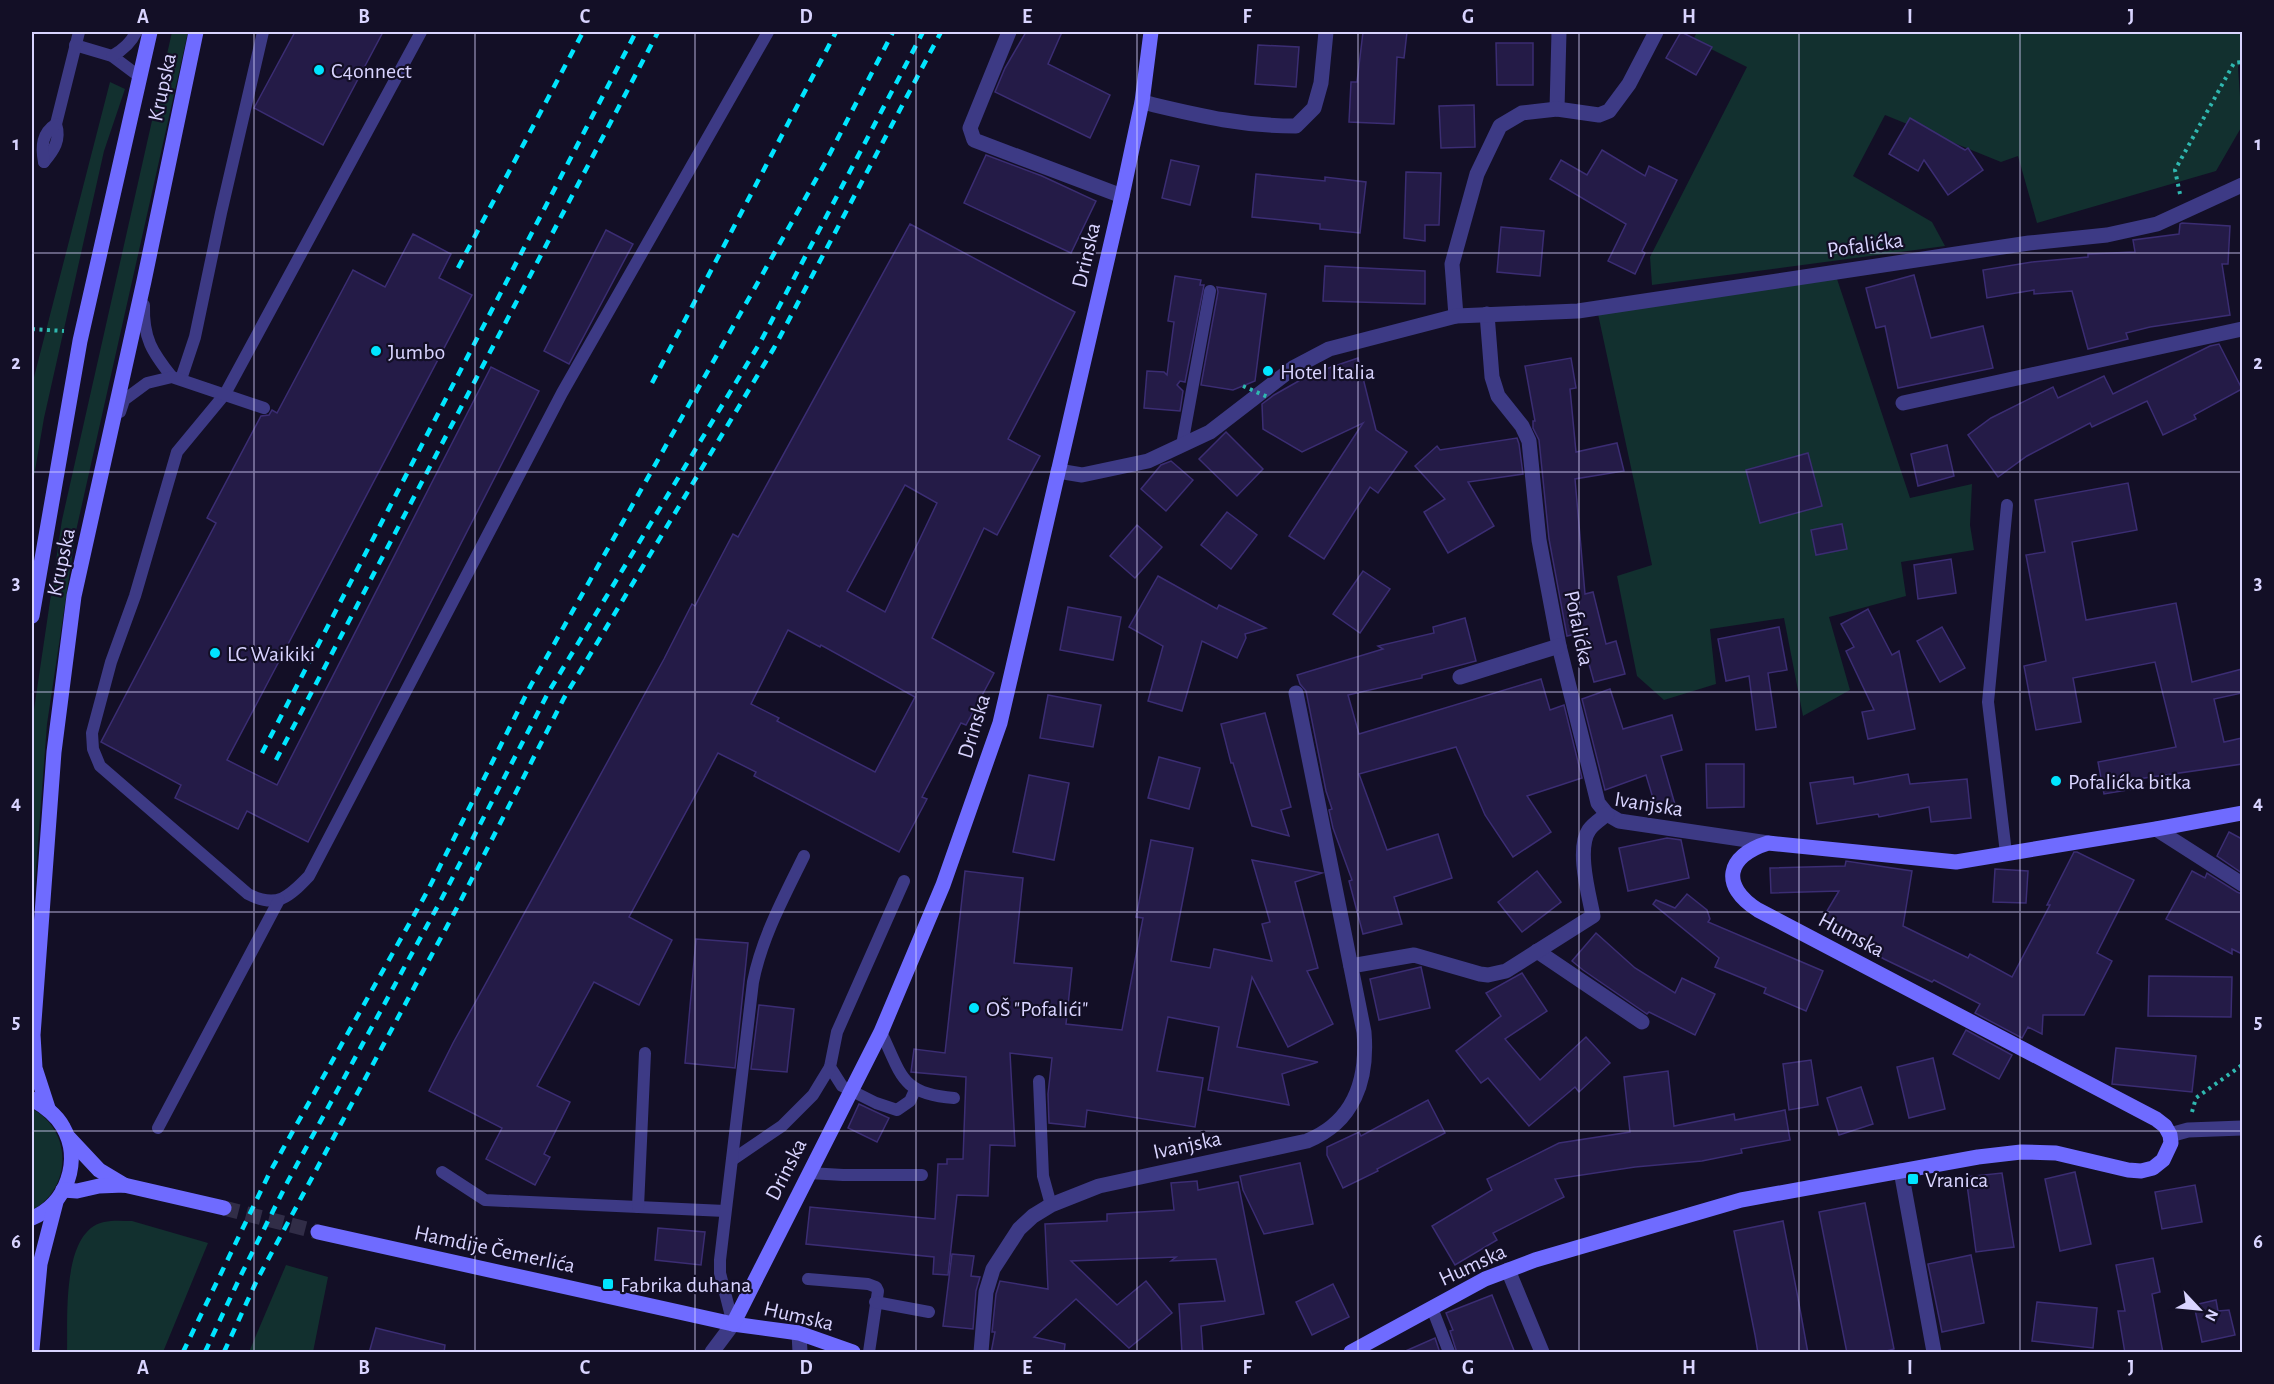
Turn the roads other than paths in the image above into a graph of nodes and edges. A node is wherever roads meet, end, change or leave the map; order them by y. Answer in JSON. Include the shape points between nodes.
{"nodes":[{"id":1,"x":79,"y":32,"type":"edge"},
{"id":2,"x":136,"y":32,"type":"edge"},
{"id":3,"x":150,"y":32,"type":"edge"},
{"id":4,"x":196,"y":32,"type":"edge"},
{"id":5,"x":263,"y":32,"type":"edge"},
{"id":6,"x":421,"y":32,"type":"edge"},
{"id":7,"x":768,"y":32,"type":"edge"},
{"id":8,"x":1009,"y":32,"type":"edge"},
{"id":9,"x":1151,"y":32,"type":"edge"},
{"id":10,"x":1326,"y":32,"type":"edge"},
{"id":11,"x":1559,"y":32,"type":"edge"},
{"id":12,"x":1656,"y":32,"type":"edge"},
{"id":13,"x":75,"y":45,"type":"junction"},
{"id":14,"x":112,"y":56,"type":"junction"},
{"id":15,"x":140,"y":77,"type":"junction"},
{"id":16,"x":1142,"y":102,"type":"junction"},
{"id":17,"x":1557,"y":109,"type":"junction"},
{"id":18,"x":56,"y":124,"type":"dead end"},
{"id":19,"x":2242,"y":185,"type":"edge"},
{"id":20,"x":1122,"y":196,"type":"junction"},
{"id":21,"x":144,"y":281,"type":"junction"},
{"id":22,"x":1210,"y":291,"type":"dead end"},
{"id":23,"x":1487,"y":314,"type":"junction"},
{"id":24,"x":1456,"y":316,"type":"junction"},
{"id":25,"x":2242,"y":329,"type":"edge"},
{"id":26,"x":176,"y":378,"type":"junction"},
{"id":27,"x":225,"y":394,"type":"junction"},
{"id":28,"x":1903,"y":404,"type":"dead end"},
{"id":29,"x":264,"y":408,"type":"dead end"},
{"id":30,"x":109,"y":442,"type":"junction"},
{"id":31,"x":1182,"y":446,"type":"junction"},
{"id":32,"x":1058,"y":471,"type":"junction"},
{"id":33,"x":2007,"y":505,"type":"dead end"},
{"id":34,"x":32,"y":616,"type":"edge"},
{"id":35,"x":1559,"y":646,"type":"junction"},
{"id":36,"x":1460,"y":677,"type":"dead end"},
{"id":37,"x":1296,"y":693,"type":"dead end"},
{"id":38,"x":2242,"y":813,"type":"edge"},
{"id":39,"x":1606,"y":814,"type":"junction"},
{"id":40,"x":2156,"y":829,"type":"junction"},
{"id":41,"x":1768,"y":843,"type":"junction"},
{"id":42,"x":2006,"y":854,"type":"junction"},
{"id":43,"x":804,"y":856,"type":"dead end"},
{"id":44,"x":904,"y":881,"type":"dead end"},
{"id":45,"x":2242,"y":884,"type":"edge"},
{"id":46,"x":279,"y":900,"type":"junction"},
{"id":47,"x":1537,"y":951,"type":"junction"},
{"id":48,"x":1351,"y":966,"type":"junction"},
{"id":49,"x":1642,"y":1022,"type":"dead end"},
{"id":50,"x":881,"y":1032,"type":"junction"},
{"id":51,"x":645,"y":1053,"type":"dead end"},
{"id":52,"x":830,"y":1067,"type":"junction"},
{"id":53,"x":1039,"y":1081,"type":"dead end"},
{"id":54,"x":915,"y":1090,"type":"junction"},
{"id":55,"x":850,"y":1091,"type":"junction"},
{"id":56,"x":954,"y":1098,"type":"dead end"},
{"id":57,"x":32,"y":1099,"type":"edge"},
{"id":58,"x":48,"y":1108,"type":"junction"},
{"id":59,"x":158,"y":1128,"type":"dead end"},
{"id":60,"x":2242,"y":1128,"type":"edge"},
{"id":61,"x":2170,"y":1135,"type":"junction"},
{"id":62,"x":69,"y":1138,"type":"junction"},
{"id":63,"x":732,"y":1160,"type":"junction"},
{"id":64,"x":1901,"y":1171,"type":"junction"},
{"id":65,"x":442,"y":1172,"type":"dead end"},
{"id":66,"x":809,"y":1173,"type":"junction"},
{"id":67,"x":922,"y":1175,"type":"dead end"},
{"id":68,"x":124,"y":1185,"type":"junction"},
{"id":69,"x":59,"y":1196,"type":"junction"},
{"id":70,"x":1051,"y":1205,"type":"junction"},
{"id":71,"x":224,"y":1208,"type":"tunnel mouth"},
{"id":72,"x":638,"y":1208,"type":"junction"},
{"id":73,"x":725,"y":1211,"type":"junction"},
{"id":74,"x":32,"y":1218,"type":"edge"},
{"id":75,"x":318,"y":1232,"type":"tunnel mouth"},
{"id":76,"x":1508,"y":1270,"type":"junction"},
{"id":77,"x":808,"y":1279,"type":"dead end"},
{"id":78,"x":875,"y":1302,"type":"junction"},
{"id":79,"x":1432,"y":1308,"type":"junction"},
{"id":80,"x":929,"y":1312,"type":"dead end"},
{"id":81,"x":733,"y":1324,"type":"junction"},
{"id":82,"x":799,"y":1333,"type":"junction"},
{"id":83,"x":32,"y":1349,"type":"edge"},
{"id":84,"x":712,"y":1353,"type":"edge"},
{"id":85,"x":800,"y":1353,"type":"edge"},
{"id":86,"x":854,"y":1353,"type":"edge"},
{"id":87,"x":869,"y":1353,"type":"edge"},
{"id":88,"x":981,"y":1353,"type":"edge"},
{"id":89,"x":1351,"y":1353,"type":"edge"},
{"id":90,"x":1449,"y":1353,"type":"edge"},
{"id":91,"x":1542,"y":1353,"type":"edge"},
{"id":92,"x":1934,"y":1353,"type":"edge"}],
"edges":[{"from":1,"to":13,"type":"lane"},
{"from":2,"to":14,"type":"lane","via":[[122,51]]},
{"from":3,"to":15,"type":"street","name":"Krupska"},
{"from":4,"to":21,"type":"street","name":"Krupska"},
{"from":5,"to":26,"type":"lane","via":[[195,337]]},
{"from":6,"to":27,"type":"lane"},
{"from":7,"to":46,"type":"lane","via":[[562,393],[309,876]]},
{"from":8,"to":20,"type":"street","via":[[970,128],[974,140]]},
{"from":9,"to":16,"type":"street","name":"Drinska"},
{"from":10,"to":16,"type":"street","via":[[1321,83],[1314,108],[1296,126],[1217,120]]},
{"from":11,"to":17,"type":"street"},
{"from":12,"to":17,"type":"street","via":[[1629,84],[1609,111],[1599,115]]},
{"from":13,"to":14,"type":"lane"},
{"from":13,"to":18,"type":"lane"},
{"from":14,"to":15,"type":"lane"},
{"from":15,"to":34,"type":"street","name":"Krupska","via":[[80,341]]},
{"from":16,"to":20,"type":"street","name":"Drinska"},
{"from":17,"to":24,"type":"street","via":[[1522,113],[1500,126],[1477,174],[1452,264]]},
{"from":19,"to":23,"type":"street","name":"Pofalićka","via":[[2157,224],[2107,235],[2029,243],[1578,311]]},
{"from":20,"to":32,"type":"street","name":"Drinska"},
{"from":21,"to":26,"type":"lane","via":[[143,325],[154,354]]},
{"from":21,"to":30,"type":"street","name":"Krupska"},
{"from":22,"to":31,"type":"lane"},
{"from":23,"to":24,"type":"street","name":"Pofalićka"},
{"from":23,"to":35,"type":"street","name":"Pofalićka","via":[[1492,377],[1498,396],[1522,426],[1528,441],[1539,540]]},
{"from":24,"to":31,"type":"street","name":"Pofalićka","via":[[1329,349],[1293,368],[1210,432]]},
{"from":25,"to":28,"type":"street"},
{"from":26,"to":27,"type":"lane"},
{"from":26,"to":30,"type":"lane","via":[[147,383],[124,400]]},
{"from":27,"to":29,"type":"lane"},
{"from":27,"to":46,"type":"lane","via":[[177,452],[135,596],[111,662],[92,733],[93,749],[100,766],[248,894],[263,902]]},
{"from":30,"to":58,"type":"street","name":"Krupska","via":[[74,596],[54,752],[33,1035],[35,1068]]},
{"from":31,"to":32,"type":"street","name":"Pofalićka","via":[[1148,461],[1082,475]]},
{"from":32,"to":50,"type":"street","name":"Drinska","via":[[1000,723],[943,885]]},
{"from":33,"to":42,"type":"lane","via":[[1988,702]]},
{"from":35,"to":36,"type":"street"},
{"from":35,"to":39,"type":"street","name":"Pofalićka","via":[[1599,803]]},
{"from":37,"to":48,"type":"street","name":"Ivanjska"},
{"from":38,"to":40,"type":"street"},
{"from":39,"to":41,"type":"street","name":"Ivanjska","via":[[1619,821]]},
{"from":39,"to":47,"type":"street","name":"Ivanjska","via":[[1584,839],[1593,916]]},
{"from":40,"to":42,"type":"street"},
{"from":40,"to":45,"type":"street"},
{"from":41,"to":42,"type":"street","via":[[1947,861]]},
{"from":41,"to":61,"type":"street","name":"Humska","via":[[1752,848],[1733,867],[1736,892],[1746,903],[2156,1119]]},
{"from":43,"to":63,"type":"lane","via":[[758,958]]},
{"from":44,"to":52,"type":"lane","via":[[837,1032]]},
{"from":46,"to":59,"type":"lane"},
{"from":47,"to":48,"type":"street","name":"Ivanjska","via":[[1506,971],[1488,975],[1414,955]]},
{"from":47,"to":49,"type":"street"},
{"from":48,"to":70,"type":"street","name":"Ivanjska","via":[[1365,1050],[1363,1069],[1354,1101],[1334,1127],[1307,1141],[1100,1186]]},
{"from":50,"to":54,"type":"lane","via":[[904,1081]]},
{"from":50,"to":55,"type":"street","name":"Drinska"},
{"from":51,"to":72,"type":"lane"},
{"from":52,"to":55,"type":"lane"},
{"from":52,"to":63,"type":"lane","via":[[813,1095],[782,1126]]},
{"from":53,"to":70,"type":"lane","via":[[1043,1176]]},
{"from":54,"to":55,"type":"lane","via":[[910,1101],[897,1110]]},
{"from":54,"to":56,"type":"lane"},
{"from":55,"to":66,"type":"street","name":"Drinska"},
{"from":57,"to":58,"type":"street"},
{"from":58,"to":62,"type":"street"},
{"from":60,"to":61,"type":"street","via":[[2188,1130]]},
{"from":61,"to":64,"type":"street","name":"Humska","via":[[2163,1160],[2141,1171],[2056,1153],[2021,1152]]},
{"from":62,"to":68,"type":"street","via":[[99,1170]]},
{"from":62,"to":69,"type":"street","via":[[72,1165]]},
{"from":63,"to":73,"type":"lane"},
{"from":64,"to":76,"type":"street","name":"Humska","via":[[1741,1200]]},
{"from":64,"to":92,"type":"street"},
{"from":65,"to":72,"type":"lane","via":[[485,1200]]},
{"from":66,"to":67,"type":"lane"},
{"from":66,"to":81,"type":"street","name":"Drinska"},
{"from":68,"to":69,"type":"street","via":[[99,1186]]},
{"from":68,"to":71,"type":"street"},
{"from":69,"to":74,"type":"street"},
{"from":69,"to":83,"type":"street","via":[[40,1263]]},
{"from":70,"to":88,"type":"street","name":"Ivanjska","via":[[1019,1229],[993,1269],[986,1292]]},
{"from":72,"to":73,"type":"lane"},
{"from":73,"to":81,"type":"lane","via":[[720,1273]]},
{"from":75,"to":81,"type":"street","name":"Hamdije Čemerlića"},
{"from":76,"to":79,"type":"street","name":"Humska"},
{"from":76,"to":91,"type":"street"},
{"from":77,"to":78,"type":"lane","via":[[868,1284],[878,1291]]},
{"from":78,"to":80,"type":"lane"},
{"from":78,"to":87,"type":"lane"},
{"from":79,"to":89,"type":"street","name":"Humska"},
{"from":79,"to":90,"type":"lane"},
{"from":81,"to":82,"type":"street","name":"Humska"},
{"from":81,"to":84,"type":"street"},
{"from":82,"to":85,"type":"street"},
{"from":82,"to":86,"type":"street","name":"Humska"}]}
